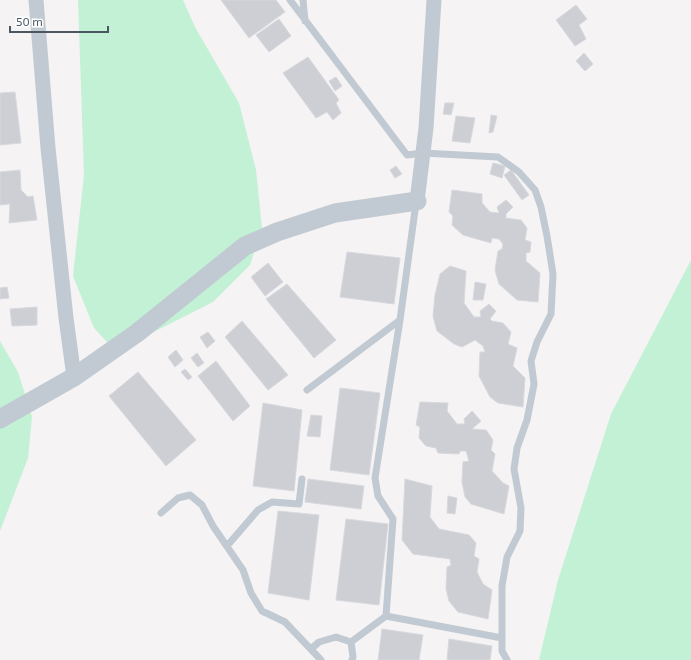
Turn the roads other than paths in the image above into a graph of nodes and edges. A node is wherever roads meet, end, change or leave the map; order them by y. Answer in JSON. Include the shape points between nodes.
{"nodes":[{"id":1,"x":36,"y":0,"type":"edge"},
{"id":2,"x":290,"y":0,"type":"edge"},
{"id":3,"x":303,"y":0,"type":"edge"},
{"id":4,"x":434,"y":0,"type":"edge"},
{"id":5,"x":306,"y":21,"type":"junction"},
{"id":6,"x":423,"y":153,"type":"junction"},
{"id":7,"x":417,"y":201,"type":"junction"},
{"id":8,"x":400,"y":320,"type":"junction"},
{"id":9,"x":74,"y":377,"type":"junction"},
{"id":10,"x":307,"y":390,"type":"dead end"},
{"id":11,"x":0,"y":419,"type":"edge"},
{"id":12,"x":302,"y":479,"type":"dead end"},
{"id":13,"x":161,"y":513,"type":"dead end"},
{"id":14,"x":227,"y":546,"type":"junction"},
{"id":15,"x":386,"y":616,"type":"junction"},
{"id":16,"x":502,"y":638,"type":"junction"},
{"id":17,"x":351,"y":642,"type":"junction"},
{"id":18,"x":311,"y":649,"type":"junction"},
{"id":19,"x":321,"y":660,"type":"edge"},
{"id":20,"x":352,"y":660,"type":"edge"},
{"id":21,"x":507,"y":660,"type":"edge"}],
"edges":[{"from":1,"to":9,"type":"street","via":[[48,148]]},
{"from":2,"to":5,"type":"lane"},
{"from":3,"to":5,"type":"lane"},
{"from":4,"to":6,"type":"street"},
{"from":5,"to":6,"type":"lane","via":[[407,155]]},
{"from":6,"to":7,"type":"street"},
{"from":6,"to":16,"type":"lane","via":[[498,157],[519,172],[535,190],[553,274],[551,314],[531,361],[534,384],[514,469],[521,508],[520,531],[507,557],[502,586]]},
{"from":7,"to":8,"type":"lane"},
{"from":7,"to":9,"type":"street","via":[[335,214],[277,232],[245,246],[137,333]]},
{"from":8,"to":10,"type":"lane"},
{"from":8,"to":15,"type":"lane","via":[[376,478],[378,496],[393,519]]},
{"from":9,"to":11,"type":"street"},
{"from":12,"to":14,"type":"lane","via":[[299,504],[272,502],[258,510]]},
{"from":13,"to":14,"type":"lane","via":[[178,498],[190,495],[202,505]]},
{"from":14,"to":18,"type":"lane","via":[[243,570],[250,593],[262,611],[285,622]]},
{"from":15,"to":16,"type":"lane"},
{"from":15,"to":17,"type":"lane"},
{"from":16,"to":21,"type":"lane","via":[[502,651]]},
{"from":17,"to":18,"type":"lane","via":[[336,637],[319,642]]},
{"from":17,"to":20,"type":"lane"},
{"from":18,"to":19,"type":"lane"}]}
